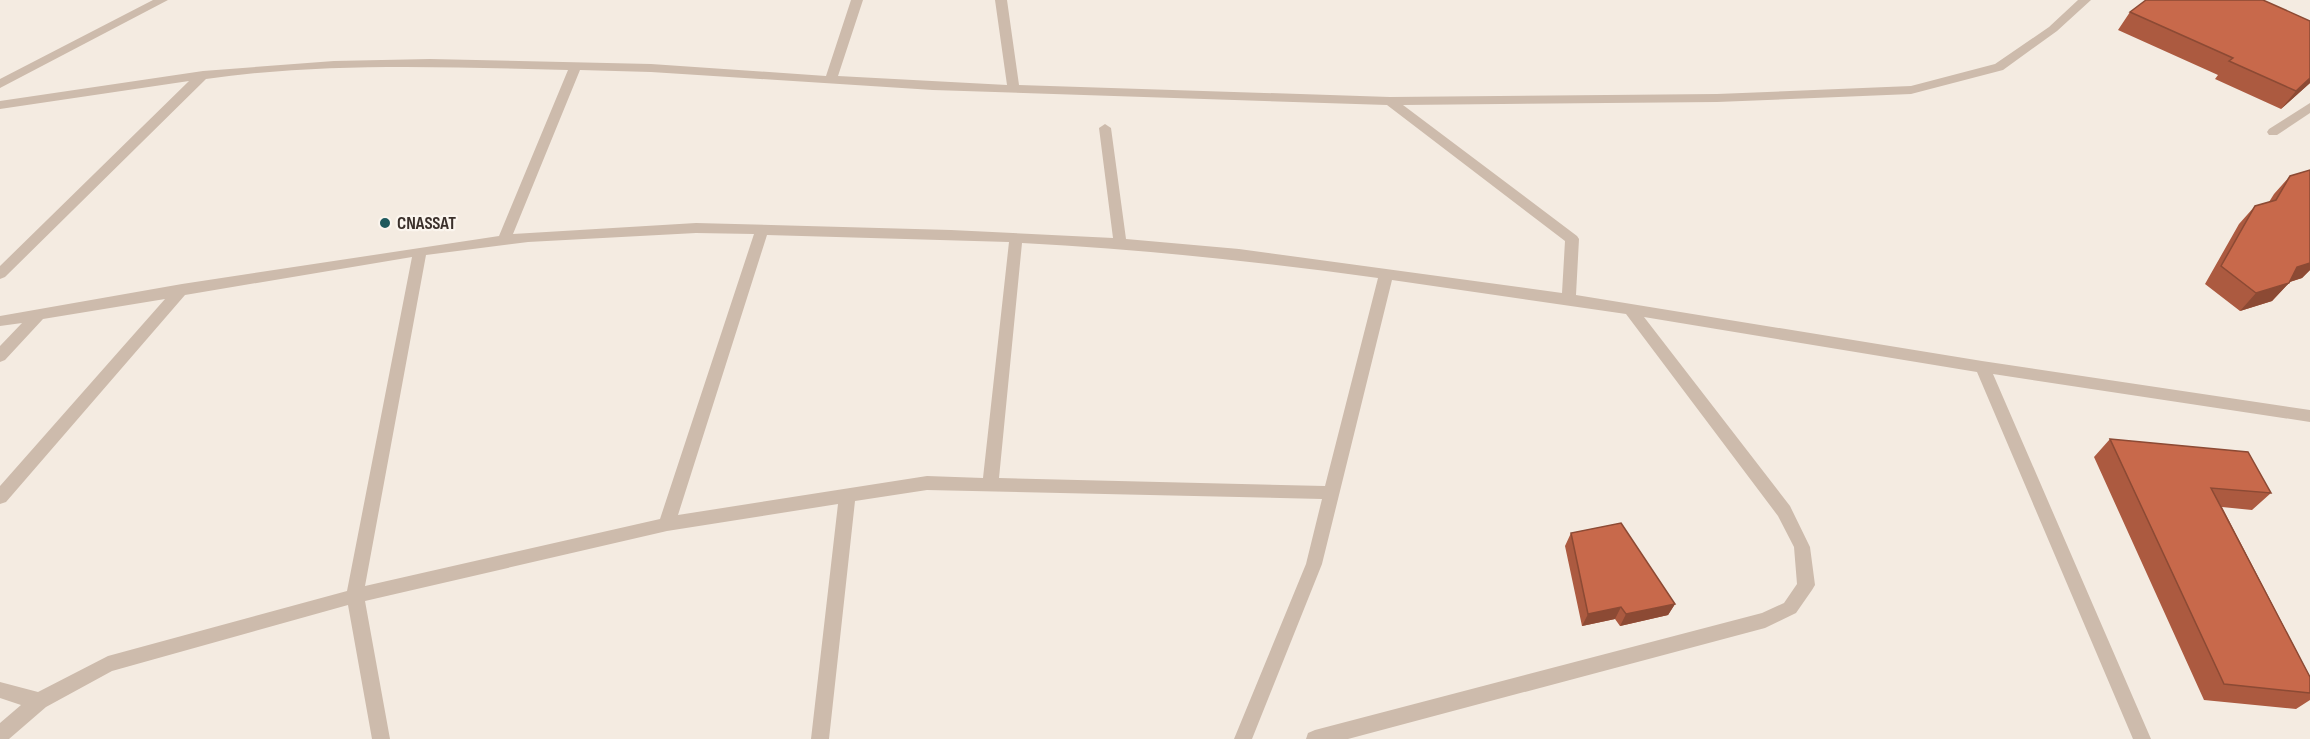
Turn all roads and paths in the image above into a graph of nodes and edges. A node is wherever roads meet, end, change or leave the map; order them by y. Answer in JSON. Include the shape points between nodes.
{"nodes":[{"id":1,"x":162,"y":0,"type":"edge"},
{"id":2,"x":856,"y":0,"type":"edge"},
{"id":3,"x":1001,"y":0,"type":"edge"},
{"id":4,"x":2085,"y":0,"type":"edge"},
{"id":5,"x":575,"y":67,"type":"junction"},
{"id":6,"x":203,"y":75,"type":"junction"},
{"id":7,"x":831,"y":79,"type":"junction"},
{"id":8,"x":0,"y":84,"type":"edge"},
{"id":9,"x":1013,"y":88,"type":"junction"},
{"id":10,"x":1390,"y":101,"type":"junction"},
{"id":11,"x":0,"y":105,"type":"edge"},
{"id":12,"x":2310,"y":107,"type":"edge"},
{"id":13,"x":1105,"y":128,"type":"dead end"},
{"id":14,"x":2272,"y":132,"type":"dead end"},
{"id":15,"x":762,"y":230,"type":"junction"},
{"id":16,"x":1016,"y":238,"type":"junction"},
{"id":17,"x":504,"y":240,"type":"junction"},
{"id":18,"x":1119,"y":243,"type":"junction"},
{"id":19,"x":420,"y":251,"type":"junction"},
{"id":20,"x":0,"y":274,"type":"edge"},
{"id":21,"x":1386,"y":275,"type":"junction"},
{"id":22,"x":182,"y":289,"type":"junction"},
{"id":23,"x":1569,"y":299,"type":"junction"},
{"id":24,"x":1632,"y":311,"type":"junction"},
{"id":25,"x":40,"y":314,"type":"junction"},
{"id":26,"x":0,"y":321,"type":"edge"},
{"id":27,"x":0,"y":356,"type":"edge"},
{"id":28,"x":1982,"y":367,"type":"junction"},
{"id":29,"x":2310,"y":416,"type":"edge"},
{"id":30,"x":990,"y":485,"type":"junction"},
{"id":31,"x":1331,"y":493,"type":"junction"},
{"id":32,"x":0,"y":496,"type":"edge"},
{"id":33,"x":847,"y":496,"type":"junction"},
{"id":34,"x":667,"y":524,"type":"junction"},
{"id":35,"x":355,"y":596,"type":"junction"},
{"id":36,"x":0,"y":690,"type":"edge"},
{"id":37,"x":39,"y":701,"type":"junction"},
{"id":38,"x":0,"y":735,"type":"edge"},
{"id":39,"x":2145,"y":738,"type":"edge"},
{"id":40,"x":381,"y":739,"type":"edge"},
{"id":41,"x":820,"y":739,"type":"edge"},
{"id":42,"x":1243,"y":739,"type":"edge"},
{"id":43,"x":1315,"y":739,"type":"edge"}],
"edges":[{"from":1,"to":8,"type":"street"},
{"from":2,"to":7,"type":"street"},
{"from":3,"to":9,"type":"street"},
{"from":4,"to":10,"type":"street","via":[[2053,29],[1999,67],[1911,90],[1717,98]]},
{"from":5,"to":6,"type":"street","via":[[344,64]]},
{"from":5,"to":7,"type":"street"},
{"from":5,"to":17,"type":"street"},
{"from":6,"to":11,"type":"street"},
{"from":6,"to":20,"type":"street"},
{"from":7,"to":9,"type":"street"},
{"from":9,"to":10,"type":"street"},
{"from":10,"to":23,"type":"street","via":[[1572,239]]},
{"from":12,"to":14,"type":"street"},
{"from":13,"to":18,"type":"street"},
{"from":15,"to":16,"type":"street"},
{"from":15,"to":17,"type":"street","via":[[696,228]]},
{"from":15,"to":34,"type":"street"},
{"from":16,"to":18,"type":"street"},
{"from":16,"to":30,"type":"street"},
{"from":17,"to":19,"type":"street"},
{"from":18,"to":21,"type":"street","via":[[1239,254]]},
{"from":19,"to":22,"type":"street"},
{"from":19,"to":35,"type":"street"},
{"from":21,"to":23,"type":"street"},
{"from":21,"to":31,"type":"street"},
{"from":22,"to":25,"type":"street"},
{"from":22,"to":32,"type":"street"},
{"from":23,"to":24,"type":"street"},
{"from":24,"to":28,"type":"street"},
{"from":24,"to":43,"type":"street","via":[[1784,511],[1802,547],[1806,585],[1790,608],[1754,623]]},
{"from":25,"to":26,"type":"street"},
{"from":25,"to":27,"type":"street"},
{"from":28,"to":29,"type":"street"},
{"from":28,"to":39,"type":"street"},
{"from":30,"to":31,"type":"street"},
{"from":30,"to":33,"type":"street","via":[[927,483]]},
{"from":31,"to":42,"type":"street","via":[[1314,564]]},
{"from":33,"to":34,"type":"street"},
{"from":33,"to":41,"type":"street"},
{"from":34,"to":35,"type":"street"},
{"from":35,"to":37,"type":"street","via":[[108,664]]},
{"from":35,"to":40,"type":"street"},
{"from":36,"to":37,"type":"street"},
{"from":37,"to":38,"type":"street"}]}
